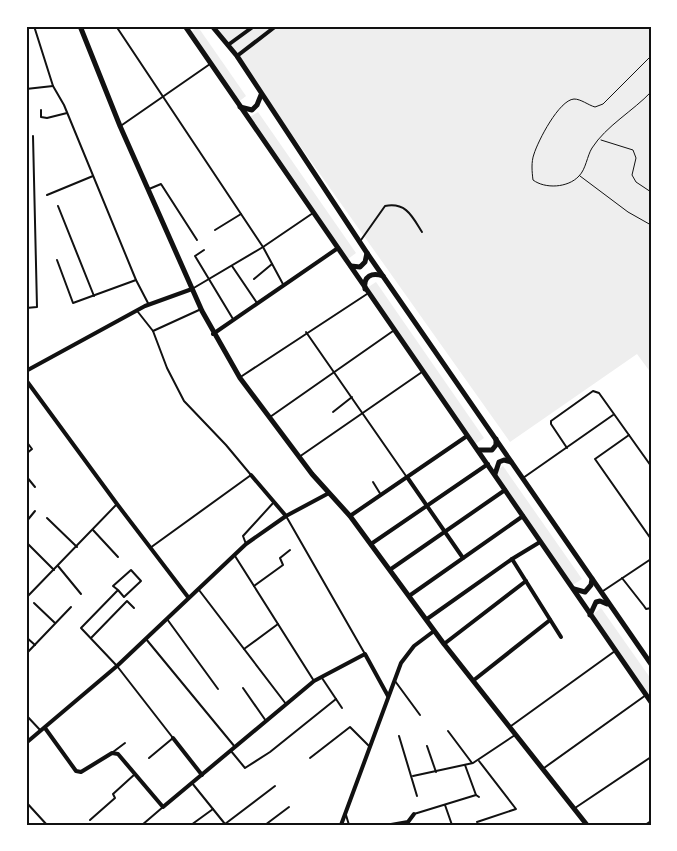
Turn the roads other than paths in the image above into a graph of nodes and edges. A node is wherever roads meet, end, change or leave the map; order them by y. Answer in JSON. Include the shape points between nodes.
{"nodes":[{"id":1,"x":34,"y":26,"type":"edge"},
{"id":2,"x":80,"y":26,"type":"edge"},
{"id":3,"x":116,"y":26,"type":"edge"},
{"id":4,"x":185,"y":26,"type":"edge"},
{"id":5,"x":191,"y":26,"type":"edge"},
{"id":6,"x":212,"y":26,"type":"edge"},
{"id":7,"x":254,"y":26,"type":"edge"},
{"id":8,"x":276,"y":26,"type":"edge"},
{"id":9,"x":191,"y":35,"type":"junction"},
{"id":10,"x":228,"y":45,"type":"junction"},
{"id":11,"x":237,"y":56,"type":"junction"},
{"id":12,"x":210,"y":64,"type":"junction"},
{"id":13,"x":53,"y":86,"type":"junction"},
{"id":14,"x":26,"y":90,"type":"edge"},
{"id":15,"x":261,"y":95,"type":"junction"},
{"id":16,"x":164,"y":97,"type":"junction"},
{"id":17,"x":240,"y":107,"type":"junction"},
{"id":18,"x":41,"y":110,"type":"dead end"},
{"id":19,"x":67,"y":113,"type":"junction"},
{"id":20,"x":120,"y":126,"type":"junction"},
{"id":21,"x":33,"y":136,"type":"dead end"},
{"id":22,"x":93,"y":176,"type":"junction"},
{"id":23,"x":149,"y":190,"type":"junction"},
{"id":24,"x":47,"y":195,"type":"dead end"},
{"id":25,"x":58,"y":206,"type":"dead end"},
{"id":26,"x":313,"y":212,"type":"junction"},
{"id":27,"x":242,"y":214,"type":"junction"},
{"id":28,"x":215,"y":230,"type":"dead end"},
{"id":29,"x":422,"y":232,"type":"dead end"},
{"id":30,"x":197,"y":240,"type":"dead end"},
{"id":31,"x":360,"y":242,"type":"junction"},
{"id":32,"x":263,"y":247,"type":"junction"},
{"id":33,"x":338,"y":248,"type":"junction"},
{"id":34,"x":204,"y":250,"type":"dead end"},
{"id":35,"x":367,"y":253,"type":"junction"},
{"id":36,"x":57,"y":260,"type":"dead end"},
{"id":37,"x":272,"y":264,"type":"junction"},
{"id":38,"x":232,"y":266,"type":"junction"},
{"id":39,"x":350,"y":266,"type":"junction"},
{"id":40,"x":383,"y":276,"type":"junction"},
{"id":41,"x":254,"y":279,"type":"dead end"},
{"id":42,"x":136,"y":280,"type":"junction"},
{"id":43,"x":210,"y":280,"type":"junction"},
{"id":44,"x":284,"y":286,"type":"junction"},
{"id":45,"x":192,"y":289,"type":"junction"},
{"id":46,"x":367,"y":292,"type":"junction"},
{"id":47,"x":94,"y":296,"type":"junction"},
{"id":48,"x":257,"y":303,"type":"junction"},
{"id":49,"x":148,"y":305,"type":"junction"},
{"id":50,"x":26,"y":308,"type":"edge"},
{"id":51,"x":201,"y":309,"type":"junction"},
{"id":52,"x":137,"y":310,"type":"junction"},
{"id":53,"x":233,"y":319,"type":"junction"},
{"id":54,"x":153,"y":331,"type":"junction"},
{"id":55,"x":393,"y":331,"type":"junction"},
{"id":56,"x":306,"y":332,"type":"junction"},
{"id":57,"x":213,"y":334,"type":"junction"},
{"id":58,"x":26,"y":371,"type":"edge"},
{"id":59,"x":334,"y":372,"type":"junction"},
{"id":60,"x":422,"y":372,"type":"junction"},
{"id":61,"x":240,"y":378,"type":"junction"},
{"id":62,"x":26,"y":380,"type":"edge"},
{"id":63,"x":352,"y":397,"type":"junction"},
{"id":64,"x":334,"y":412,"type":"dead end"},
{"id":65,"x":363,"y":412,"type":"junction"},
{"id":66,"x":614,"y":415,"type":"junction"},
{"id":67,"x":268,"y":418,"type":"junction"},
{"id":68,"x":629,"y":435,"type":"junction"},
{"id":69,"x":467,"y":436,"type":"junction"},
{"id":70,"x":496,"y":439,"type":"junction"},
{"id":71,"x":26,"y":441,"type":"edge"},
{"id":72,"x":567,"y":448,"type":"junction"},
{"id":73,"x":478,"y":450,"type":"junction"},
{"id":74,"x":26,"y":454,"type":"edge"},
{"id":75,"x":299,"y":457,"type":"junction"},
{"id":76,"x":512,"y":462,"type":"junction"},
{"id":77,"x":488,"y":464,"type":"junction"},
{"id":78,"x":651,"y":466,"type":"edge"},
{"id":79,"x":495,"y":474,"type":"junction"},
{"id":80,"x":251,"y":475,"type":"junction"},
{"id":81,"x":26,"y":476,"type":"edge"},
{"id":82,"x":407,"y":477,"type":"junction"},
{"id":83,"x":523,"y":478,"type":"junction"},
{"id":84,"x":373,"y":482,"type":"dead end"},
{"id":85,"x":35,"y":487,"type":"dead end"},
{"id":86,"x":505,"y":490,"type":"junction"},
{"id":87,"x":329,"y":493,"type":"junction"},
{"id":88,"x":381,"y":494,"type":"junction"},
{"id":89,"x":274,"y":502,"type":"junction"},
{"id":90,"x":117,"y":504,"type":"junction"},
{"id":91,"x":426,"y":506,"type":"junction"},
{"id":92,"x":35,"y":511,"type":"dead end"},
{"id":93,"x":286,"y":516,"type":"junction"},
{"id":94,"x":350,"y":516,"type":"junction"},
{"id":95,"x":523,"y":516,"type":"junction"},
{"id":96,"x":47,"y":518,"type":"dead end"},
{"id":97,"x":26,"y":522,"type":"edge"},
{"id":98,"x":93,"y":530,"type":"junction"},
{"id":99,"x":444,"y":532,"type":"junction"},
{"id":100,"x":651,"y":539,"type":"edge"},
{"id":101,"x":540,"y":542,"type":"junction"},
{"id":102,"x":27,"y":543,"type":"edge"},
{"id":103,"x":246,"y":544,"type":"junction"},
{"id":104,"x":371,"y":544,"type":"junction"},
{"id":105,"x":77,"y":547,"type":"junction"},
{"id":106,"x":150,"y":548,"type":"junction"},
{"id":107,"x":290,"y":550,"type":"dead end"},
{"id":108,"x":234,"y":554,"type":"junction"},
{"id":109,"x":118,"y":557,"type":"dead end"},
{"id":110,"x":463,"y":558,"type":"junction"},
{"id":111,"x":512,"y":559,"type":"junction"},
{"id":112,"x":651,"y":559,"type":"edge"},
{"id":113,"x":58,"y":566,"type":"junction"},
{"id":114,"x":391,"y":569,"type":"junction"},
{"id":115,"x":54,"y":570,"type":"junction"},
{"id":116,"x":622,"y":578,"type":"junction"},
{"id":117,"x":592,"y":579,"type":"junction"},
{"id":118,"x":526,"y":581,"type":"junction"},
{"id":119,"x":254,"y":586,"type":"junction"},
{"id":120,"x":197,"y":589,"type":"junction"},
{"id":121,"x":574,"y":589,"type":"junction"},
{"id":122,"x":118,"y":590,"type":"junction"},
{"id":123,"x":601,"y":592,"type":"junction"},
{"id":124,"x":81,"y":594,"type":"dead end"},
{"id":125,"x":409,"y":596,"type":"junction"},
{"id":126,"x":188,"y":597,"type":"junction"},
{"id":127,"x":26,"y":598,"type":"edge"},
{"id":128,"x":34,"y":603,"type":"dead end"},
{"id":129,"x":71,"y":606,"type":"dead end"},
{"id":130,"x":134,"y":608,"type":"dead end"},
{"id":131,"x":611,"y":608,"type":"junction"},
{"id":132,"x":651,"y":608,"type":"edge"},
{"id":133,"x":590,"y":615,"type":"junction"},
{"id":134,"x":167,"y":618,"type":"junction"},
{"id":135,"x":427,"y":619,"type":"junction"},
{"id":136,"x":550,"y":620,"type":"junction"},
{"id":137,"x":55,"y":623,"type":"junction"},
{"id":138,"x":278,"y":624,"type":"junction"},
{"id":139,"x":434,"y":631,"type":"junction"},
{"id":140,"x":26,"y":636,"type":"edge"},
{"id":141,"x":561,"y":637,"type":"dead end"},
{"id":142,"x":91,"y":638,"type":"junction"},
{"id":143,"x":146,"y":639,"type":"junction"},
{"id":144,"x":35,"y":644,"type":"junction"},
{"id":145,"x":444,"y":644,"type":"junction"},
{"id":146,"x":244,"y":650,"type":"junction"},
{"id":147,"x":615,"y":651,"type":"junction"},
{"id":148,"x":26,"y":654,"type":"edge"},
{"id":149,"x":365,"y":654,"type":"junction"},
{"id":150,"x":651,"y":664,"type":"edge"},
{"id":151,"x":116,"y":666,"type":"junction"},
{"id":152,"x":322,"y":678,"type":"junction"},
{"id":153,"x":395,"y":680,"type":"junction"},
{"id":154,"x":474,"y":680,"type":"junction"},
{"id":155,"x":314,"y":681,"type":"junction"},
{"id":156,"x":243,"y":688,"type":"dead end"},
{"id":157,"x":218,"y":689,"type":"dead end"},
{"id":158,"x":646,"y":695,"type":"junction"},
{"id":159,"x":388,"y":696,"type":"junction"},
{"id":160,"x":336,"y":699,"type":"junction"},
{"id":161,"x":651,"y":702,"type":"edge"},
{"id":162,"x":286,"y":704,"type":"junction"},
{"id":163,"x":342,"y":708,"type":"dead end"},
{"id":164,"x":26,"y":715,"type":"edge"},
{"id":165,"x":420,"y":715,"type":"dead end"},
{"id":166,"x":266,"y":721,"type":"junction"},
{"id":167,"x":510,"y":728,"type":"junction"},
{"id":168,"x":43,"y":730,"type":"junction"},
{"id":169,"x":448,"y":731,"type":"dead end"},
{"id":170,"x":515,"y":734,"type":"junction"},
{"id":171,"x":399,"y":736,"type":"dead end"},
{"id":172,"x":172,"y":738,"type":"junction"},
{"id":173,"x":26,"y":743,"type":"edge"},
{"id":174,"x":125,"y":743,"type":"dead end"},
{"id":175,"x":426,"y":746,"type":"dead end"},
{"id":176,"x":235,"y":747,"type":"junction"},
{"id":177,"x":369,"y":747,"type":"junction"},
{"id":178,"x":231,"y":751,"type":"junction"},
{"id":179,"x":112,"y":753,"type":"junction"},
{"id":180,"x":651,"y":757,"type":"edge"},
{"id":181,"x":149,"y":758,"type":"dead end"},
{"id":182,"x":310,"y":758,"type":"dead end"},
{"id":183,"x":478,"y":760,"type":"junction"},
{"id":184,"x":473,"y":763,"type":"junction"},
{"id":185,"x":466,"y":765,"type":"junction"},
{"id":186,"x":544,"y":768,"type":"junction"},
{"id":187,"x":436,"y":772,"type":"junction"},
{"id":188,"x":135,"y":774,"type":"junction"},
{"id":189,"x":202,"y":775,"type":"junction"},
{"id":190,"x":413,"y":776,"type":"junction"},
{"id":191,"x":192,"y":783,"type":"junction"},
{"id":192,"x":275,"y":786,"type":"dead end"},
{"id":193,"x":476,"y":795,"type":"junction"},
{"id":194,"x":417,"y":796,"type":"dead end"},
{"id":195,"x":479,"y":797,"type":"dead end"},
{"id":196,"x":26,"y":802,"type":"edge"},
{"id":197,"x":445,"y":805,"type":"junction"},
{"id":198,"x":163,"y":807,"type":"junction"},
{"id":199,"x":288,"y":807,"type":"dead end"},
{"id":200,"x":213,"y":808,"type":"junction"},
{"id":201,"x":575,"y":808,"type":"junction"},
{"id":202,"x":345,"y":812,"type":"junction"},
{"id":203,"x":414,"y":814,"type":"joint"},
{"id":204,"x":90,"y":820,"type":"dead end"},
{"id":205,"x":651,"y":821,"type":"edge"},
{"id":206,"x":477,"y":822,"type":"dead end"},
{"id":207,"x":225,"y":824,"type":"edge"},
{"id":208,"x":46,"y":825,"type":"edge"},
{"id":209,"x":142,"y":825,"type":"edge"},
{"id":210,"x":191,"y":825,"type":"edge"},
{"id":211,"x":265,"y":825,"type":"edge"},
{"id":212,"x":341,"y":825,"type":"edge"},
{"id":213,"x":349,"y":825,"type":"edge"},
{"id":214,"x":391,"y":825,"type":"edge"},
{"id":215,"x":452,"y":825,"type":"edge"},
{"id":216,"x":587,"y":825,"type":"edge"},
{"id":217,"x":645,"y":825,"type":"edge"}],
"edges":[{"from":1,"to":13,"type":"lane"},
{"from":2,"to":20,"type":"street"},
{"from":3,"to":16,"type":"lane"},
{"from":4,"to":9,"type":"street"},
{"from":5,"to":9,"type":"street"},
{"from":6,"to":10,"type":"street"},
{"from":7,"to":10,"type":"street"},
{"from":8,"to":11,"type":"street"},
{"from":9,"to":12,"type":"street"},
{"from":10,"to":11,"type":"street"},
{"from":11,"to":15,"type":"street"},
{"from":12,"to":16,"type":"lane"},
{"from":12,"to":17,"type":"street"},
{"from":13,"to":14,"type":"lane"},
{"from":13,"to":19,"type":"lane"},
{"from":15,"to":17,"type":"street","via":[[252,110]]},
{"from":15,"to":31,"type":"street"},
{"from":16,"to":20,"type":"lane"},
{"from":16,"to":27,"type":"lane"},
{"from":17,"to":26,"type":"street"},
{"from":18,"to":19,"type":"lane","via":[[41,117],[47,118]]},
{"from":19,"to":22,"type":"lane"},
{"from":20,"to":23,"type":"street"},
{"from":21,"to":50,"type":"lane","via":[[36,307]]},
{"from":22,"to":24,"type":"lane"},
{"from":22,"to":42,"type":"lane"},
{"from":23,"to":30,"type":"lane","via":[[161,184]]},
{"from":23,"to":45,"type":"street"},
{"from":25,"to":47,"type":"lane"},
{"from":26,"to":32,"type":"lane"},
{"from":26,"to":33,"type":"street"},
{"from":27,"to":28,"type":"lane"},
{"from":27,"to":32,"type":"lane"},
{"from":29,"to":31,"type":"lane","via":[[408,210],[393,204],[385,206]]},
{"from":31,"to":35,"type":"street"},
{"from":32,"to":37,"type":"lane"},
{"from":32,"to":38,"type":"lane"},
{"from":33,"to":39,"type":"street"},
{"from":33,"to":44,"type":"street"},
{"from":34,"to":43,"type":"lane","via":[[195,256]]},
{"from":35,"to":39,"type":"street","via":[[365,262],[360,266]]},
{"from":35,"to":40,"type":"street"},
{"from":36,"to":47,"type":"lane","via":[[73,304]]},
{"from":37,"to":41,"type":"lane"},
{"from":37,"to":44,"type":"lane"},
{"from":38,"to":43,"type":"lane"},
{"from":38,"to":48,"type":"lane"},
{"from":39,"to":46,"type":"street"},
{"from":40,"to":46,"type":"street","via":[[369,275]]},
{"from":40,"to":70,"type":"street"},
{"from":42,"to":47,"type":"lane"},
{"from":42,"to":49,"type":"lane"},
{"from":43,"to":45,"type":"lane"},
{"from":43,"to":53,"type":"lane"},
{"from":44,"to":48,"type":"street"},
{"from":45,"to":49,"type":"street"},
{"from":45,"to":51,"type":"street"},
{"from":46,"to":55,"type":"street"},
{"from":46,"to":56,"type":"lane"},
{"from":48,"to":53,"type":"street"},
{"from":49,"to":52,"type":"street"},
{"from":51,"to":54,"type":"lane"},
{"from":51,"to":57,"type":"street"},
{"from":52,"to":54,"type":"lane"},
{"from":52,"to":58,"type":"street"},
{"from":53,"to":57,"type":"street"},
{"from":54,"to":80,"type":"lane","via":[[184,401]]},
{"from":55,"to":59,"type":"lane"},
{"from":55,"to":60,"type":"street"},
{"from":56,"to":59,"type":"lane"},
{"from":56,"to":61,"type":"lane"},
{"from":57,"to":61,"type":"street"},
{"from":59,"to":63,"type":"lane"},
{"from":59,"to":67,"type":"lane"},
{"from":60,"to":65,"type":"lane"},
{"from":60,"to":69,"type":"street"},
{"from":61,"to":67,"type":"street"},
{"from":62,"to":90,"type":"street"},
{"from":63,"to":64,"type":"lane"},
{"from":63,"to":65,"type":"lane"},
{"from":65,"to":75,"type":"lane"},
{"from":65,"to":82,"type":"lane"},
{"from":66,"to":68,"type":"lane"},
{"from":66,"to":72,"type":"lane"},
{"from":66,"to":72,"type":"lane","via":[[599,393],[587,394],[551,421]]},
{"from":67,"to":75,"type":"street"},
{"from":68,"to":78,"type":"lane"},
{"from":68,"to":100,"type":"lane","via":[[595,458]]},
{"from":69,"to":73,"type":"street"},
{"from":69,"to":82,"type":"street"},
{"from":70,"to":73,"type":"street","via":[[492,450]]},
{"from":70,"to":76,"type":"street"},
{"from":71,"to":74,"type":"lane","via":[[32,449]]},
{"from":72,"to":83,"type":"lane"},
{"from":73,"to":77,"type":"street"},
{"from":75,"to":87,"type":"street"},
{"from":76,"to":79,"type":"street","via":[[499,462]]},
{"from":76,"to":83,"type":"street"},
{"from":77,"to":79,"type":"street"},
{"from":77,"to":91,"type":"street"},
{"from":79,"to":86,"type":"street"},
{"from":80,"to":89,"type":"street"},
{"from":80,"to":106,"type":"lane"},
{"from":81,"to":85,"type":"lane"},
{"from":82,"to":88,"type":"street"},
{"from":82,"to":91,"type":"street"},
{"from":83,"to":117,"type":"street"},
{"from":84,"to":88,"type":"lane"},
{"from":86,"to":95,"type":"street"},
{"from":86,"to":99,"type":"street"},
{"from":87,"to":93,"type":"street"},
{"from":87,"to":94,"type":"street"},
{"from":88,"to":94,"type":"street"},
{"from":89,"to":93,"type":"street"},
{"from":89,"to":103,"type":"lane","via":[[242,536]]},
{"from":90,"to":98,"type":"lane"},
{"from":90,"to":106,"type":"street"},
{"from":91,"to":99,"type":"street"},
{"from":91,"to":104,"type":"street"},
{"from":92,"to":97,"type":"lane"},
{"from":93,"to":103,"type":"street"},
{"from":93,"to":149,"type":"lane"},
{"from":94,"to":104,"type":"street"},
{"from":95,"to":101,"type":"street"},
{"from":95,"to":110,"type":"street"},
{"from":96,"to":105,"type":"lane"},
{"from":98,"to":105,"type":"lane"},
{"from":98,"to":109,"type":"lane"},
{"from":99,"to":110,"type":"street"},
{"from":99,"to":114,"type":"street"},
{"from":101,"to":111,"type":"street"},
{"from":101,"to":121,"type":"street"},
{"from":102,"to":115,"type":"lane"},
{"from":103,"to":108,"type":"street"},
{"from":104,"to":114,"type":"street"},
{"from":105,"to":113,"type":"lane"},
{"from":106,"to":126,"type":"street"},
{"from":107,"to":119,"type":"lane","via":[[280,558],[283,565]]},
{"from":108,"to":119,"type":"lane"},
{"from":108,"to":120,"type":"street"},
{"from":110,"to":125,"type":"street"},
{"from":111,"to":118,"type":"street"},
{"from":111,"to":135,"type":"street"},
{"from":112,"to":116,"type":"lane"},
{"from":113,"to":115,"type":"lane"},
{"from":113,"to":124,"type":"lane"},
{"from":114,"to":125,"type":"street"},
{"from":115,"to":127,"type":"lane"},
{"from":116,"to":123,"type":"lane"},
{"from":116,"to":132,"type":"lane","via":[[644,606]]},
{"from":117,"to":121,"type":"street","via":[[592,585],[585,592]]},
{"from":117,"to":123,"type":"street"},
{"from":118,"to":136,"type":"street"},
{"from":118,"to":145,"type":"street"},
{"from":119,"to":138,"type":"lane"},
{"from":120,"to":126,"type":"street"},
{"from":120,"to":146,"type":"lane"},
{"from":121,"to":133,"type":"street"},
{"from":122,"to":122,"type":"lane","via":[[113,586],[131,570],[141,581],[124,597]]},
{"from":122,"to":142,"type":"lane","via":[[81,628]]},
{"from":123,"to":131,"type":"street"},
{"from":125,"to":135,"type":"street"},
{"from":126,"to":134,"type":"street"},
{"from":128,"to":137,"type":"lane"},
{"from":129,"to":137,"type":"lane"},
{"from":130,"to":142,"type":"lane","via":[[127,601]]},
{"from":131,"to":133,"type":"street","via":[[604,602],[596,602]]},
{"from":131,"to":150,"type":"street"},
{"from":133,"to":147,"type":"street"},
{"from":134,"to":143,"type":"street"},
{"from":134,"to":157,"type":"lane"},
{"from":135,"to":139,"type":"street"},
{"from":136,"to":141,"type":"street"},
{"from":136,"to":154,"type":"street"},
{"from":137,"to":144,"type":"lane"},
{"from":138,"to":146,"type":"lane"},
{"from":138,"to":155,"type":"lane"},
{"from":139,"to":145,"type":"street"},
{"from":139,"to":153,"type":"street","via":[[414,646],[401,663]]},
{"from":140,"to":144,"type":"lane"},
{"from":142,"to":151,"type":"lane"},
{"from":143,"to":151,"type":"street"},
{"from":143,"to":176,"type":"lane"},
{"from":144,"to":148,"type":"lane"},
{"from":145,"to":154,"type":"street"},
{"from":146,"to":162,"type":"lane"},
{"from":147,"to":158,"type":"street"},
{"from":147,"to":167,"type":"lane"},
{"from":149,"to":152,"type":"street"},
{"from":149,"to":159,"type":"street"},
{"from":151,"to":168,"type":"street"},
{"from":151,"to":172,"type":"lane"},
{"from":152,"to":155,"type":"street"},
{"from":152,"to":160,"type":"lane"},
{"from":153,"to":159,"type":"street"},
{"from":153,"to":165,"type":"lane"},
{"from":154,"to":167,"type":"street"},
{"from":155,"to":162,"type":"street"},
{"from":156,"to":166,"type":"lane"},
{"from":158,"to":161,"type":"street"},
{"from":158,"to":186,"type":"lane"},
{"from":159,"to":177,"type":"street"},
{"from":160,"to":163,"type":"lane"},
{"from":160,"to":178,"type":"lane","via":[[294,734],[245,768]]},
{"from":162,"to":166,"type":"street"},
{"from":164,"to":168,"type":"lane"},
{"from":166,"to":176,"type":"street"},
{"from":167,"to":170,"type":"street"},
{"from":168,"to":173,"type":"street"},
{"from":168,"to":179,"type":"street","via":[[81,772]]},
{"from":169,"to":184,"type":"lane"},
{"from":170,"to":183,"type":"lane"},
{"from":170,"to":186,"type":"street"},
{"from":171,"to":190,"type":"lane"},
{"from":172,"to":181,"type":"lane"},
{"from":172,"to":189,"type":"street"},
{"from":174,"to":179,"type":"lane"},
{"from":175,"to":187,"type":"lane"},
{"from":176,"to":178,"type":"street"},
{"from":177,"to":182,"type":"lane","via":[[350,727]]},
{"from":177,"to":202,"type":"street"},
{"from":178,"to":189,"type":"street"},
{"from":179,"to":188,"type":"street","via":[[118,754]]},
{"from":180,"to":201,"type":"lane"},
{"from":183,"to":184,"type":"lane"},
{"from":183,"to":206,"type":"lane","via":[[516,809]]},
{"from":184,"to":185,"type":"lane"},
{"from":185,"to":187,"type":"lane"},
{"from":185,"to":193,"type":"lane"},
{"from":186,"to":201,"type":"street"},
{"from":187,"to":190,"type":"lane"},
{"from":188,"to":198,"type":"street"},
{"from":188,"to":204,"type":"lane"},
{"from":189,"to":191,"type":"street"},
{"from":190,"to":194,"type":"lane"},
{"from":191,"to":198,"type":"street"},
{"from":191,"to":200,"type":"lane"},
{"from":192,"to":207,"type":"lane"},
{"from":193,"to":195,"type":"lane"},
{"from":193,"to":197,"type":"lane"},
{"from":196,"to":208,"type":"lane"},
{"from":197,"to":203,"type":"lane"},
{"from":197,"to":215,"type":"lane"},
{"from":198,"to":209,"type":"lane"},
{"from":199,"to":211,"type":"lane"},
{"from":200,"to":207,"type":"lane"},
{"from":200,"to":210,"type":"lane"},
{"from":201,"to":216,"type":"street"},
{"from":202,"to":212,"type":"street"},
{"from":202,"to":213,"type":"lane"},
{"from":203,"to":214,"type":"street","via":[[408,822]]},
{"from":205,"to":217,"type":"lane"}]}
